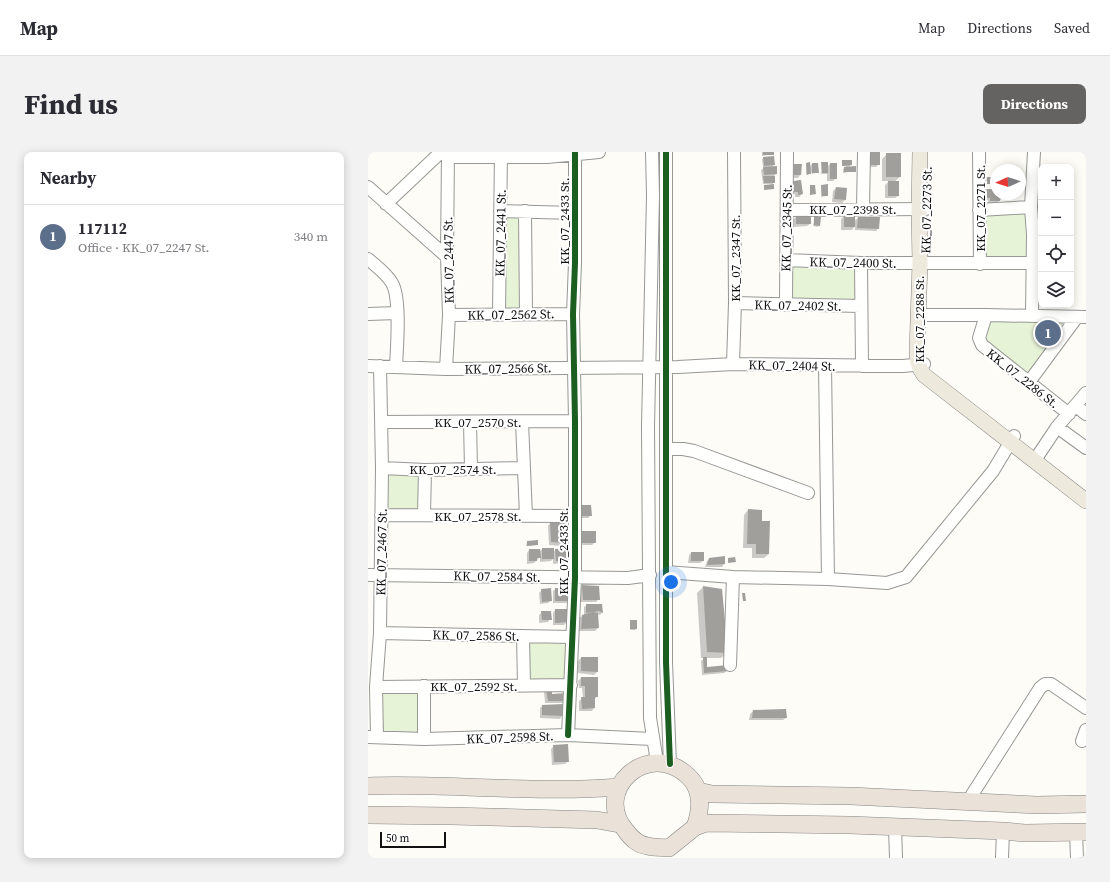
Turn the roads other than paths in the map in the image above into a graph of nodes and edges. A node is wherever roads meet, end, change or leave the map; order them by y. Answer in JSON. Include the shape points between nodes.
{"nodes":[{"id":1,"x":599,"y":152,"type":"edge"},
{"id":2,"x":652,"y":152,"type":"edge"},
{"id":3,"x":666,"y":152,"type":"edge"},
{"id":4,"x":734,"y":152,"type":"edge"},
{"id":5,"x":787,"y":152,"type":"edge"},
{"id":6,"x":864,"y":152,"type":"edge"},
{"id":7,"x":920,"y":152,"type":"edge"},
{"id":8,"x":927,"y":152,"type":"edge"},
{"id":9,"x":979,"y":152,"type":"edge"},
{"id":10,"x":1034,"y":152,"type":"edge"},
{"id":11,"x":446,"y":154,"type":"edge"},
{"id":12,"x":575,"y":154,"type":"junction"},
{"id":13,"x":501,"y":155,"type":"edge"},
{"id":14,"x":370,"y":193,"type":"edge"},
{"id":15,"x":386,"y":204,"type":"junction"},
{"id":16,"x":863,"y":208,"type":"junction"},
{"id":17,"x":1031,"y":208,"type":"junction"},
{"id":18,"x":922,"y":209,"type":"junction"},
{"id":19,"x":787,"y":210,"type":"junction"},
{"id":20,"x":979,"y":210,"type":"junction"},
{"id":21,"x":500,"y":211,"type":"junction"},
{"id":22,"x":525,"y":211,"type":"junction"},
{"id":23,"x":575,"y":213,"type":"junction"},
{"id":24,"x":447,"y":257,"type":"junction"},
{"id":25,"x":368,"y":259,"type":"edge"},
{"id":26,"x":786,"y":260,"type":"junction"},
{"id":27,"x":861,"y":263,"type":"junction"},
{"id":28,"x":922,"y":263,"type":"junction"},
{"id":29,"x":1031,"y":263,"type":"junction"},
{"id":30,"x":980,"y":264,"type":"junction"},
{"id":31,"x":735,"y":304,"type":"junction"},
{"id":32,"x":786,"y":304,"type":"junction"},
{"id":33,"x":861,"y":306,"type":"junction"},
{"id":34,"x":397,"y":313,"type":"junction"},
{"id":35,"x":368,"y":314,"type":"edge"},
{"id":36,"x":499,"y":314,"type":"junction"},
{"id":37,"x":526,"y":314,"type":"junction"},
{"id":38,"x":573,"y":314,"type":"junction"},
{"id":39,"x":449,"y":315,"type":"junction"},
{"id":40,"x":921,"y":315,"type":"junction"},
{"id":41,"x":986,"y":315,"type":"junction"},
{"id":42,"x":1032,"y":316,"type":"junction"},
{"id":43,"x":1082,"y":317,"type":"edge"},
{"id":44,"x":733,"y":364,"type":"junction"},
{"id":45,"x":825,"y":365,"type":"junction"},
{"id":46,"x":921,"y":365,"type":"junction"},
{"id":47,"x":374,"y":366,"type":"edge"},
{"id":48,"x":396,"y":366,"type":"junction"},
{"id":49,"x":862,"y":366,"type":"junction"},
{"id":50,"x":648,"y":367,"type":"junction"},
{"id":51,"x":666,"y":367,"type":"junction"},
{"id":52,"x":574,"y":368,"type":"junction"},
{"id":53,"x":446,"y":369,"type":"junction"},
{"id":54,"x":1029,"y":382,"type":"junction"},
{"id":55,"x":1086,"y":393,"type":"edge"},
{"id":56,"x":1072,"y":410,"type":"junction"},
{"id":57,"x":1086,"y":414,"type":"edge"},
{"id":58,"x":575,"y":421,"type":"junction"},
{"id":59,"x":381,"y":422,"type":"junction"},
{"id":60,"x":470,"y":422,"type":"junction"},
{"id":61,"x":522,"y":422,"type":"junction"},
{"id":62,"x":1057,"y":427,"type":"junction"},
{"id":63,"x":1012,"y":439,"type":"junction"},
{"id":64,"x":1086,"y":448,"type":"edge"},
{"id":65,"x":666,"y":449,"type":"junction"},
{"id":66,"x":1036,"y":457,"type":"junction"},
{"id":67,"x":382,"y":468,"type":"junction"},
{"id":68,"x":524,"y":468,"type":"junction"},
{"id":69,"x":471,"y":469,"type":"junction"},
{"id":70,"x":425,"y":470,"type":"junction"},
{"id":71,"x":808,"y":493,"type":"dead end"},
{"id":72,"x":1086,"y":493,"type":"edge"},
{"id":73,"x":1086,"y":501,"type":"edge"},
{"id":74,"x":381,"y":515,"type":"junction"},
{"id":75,"x":424,"y":515,"type":"junction"},
{"id":76,"x":526,"y":516,"type":"junction"},
{"id":77,"x":574,"y":516,"type":"junction"},
{"id":78,"x":666,"y":572,"type":"junction"},
{"id":79,"x":368,"y":575,"type":"edge"},
{"id":80,"x":380,"y":575,"type":"junction"},
{"id":81,"x":650,"y":575,"type":"junction"},
{"id":82,"x":733,"y":576,"type":"junction"},
{"id":83,"x":575,"y":578,"type":"junction"},
{"id":84,"x":828,"y":579,"type":"junction"},
{"id":85,"x":380,"y":633,"type":"junction"},
{"id":86,"x":523,"y":636,"type":"junction"},
{"id":87,"x":572,"y":637,"type":"junction"},
{"id":88,"x":730,"y":665,"type":"dead end"},
{"id":89,"x":524,"y":685,"type":"junction"},
{"id":90,"x":571,"y":685,"type":"junction"},
{"id":91,"x":424,"y":686,"type":"junction"},
{"id":92,"x":376,"y":687,"type":"junction"},
{"id":93,"x":1086,"y":708,"type":"edge"},
{"id":94,"x":568,"y":735,"type":"junction"},
{"id":95,"x":372,"y":737,"type":"edge"},
{"id":96,"x":424,"y":739,"type":"junction"},
{"id":97,"x":652,"y":739,"type":"junction"},
{"id":98,"x":663,"y":763,"type":"junction"},
{"id":99,"x":368,"y":786,"type":"edge"},
{"id":100,"x":619,"y":787,"type":"junction"},
{"id":101,"x":698,"y":791,"type":"junction"},
{"id":102,"x":968,"y":801,"type":"junction"},
{"id":103,"x":1086,"y":804,"type":"edge"},
{"id":104,"x":368,"y":815,"type":"edge"},
{"id":105,"x":619,"y":824,"type":"junction"},
{"id":106,"x":695,"y":827,"type":"junction"},
{"id":107,"x":895,"y":827,"type":"junction"},
{"id":108,"x":1003,"y":831,"type":"junction"},
{"id":109,"x":1081,"y":832,"type":"edge"},
{"id":110,"x":647,"y":852,"type":"edge"},
{"id":111,"x":668,"y":853,"type":"edge"},
{"id":112,"x":896,"y":858,"type":"edge"},
{"id":113,"x":1002,"y":858,"type":"edge"},
{"id":114,"x":1077,"y":858,"type":"edge"}],
"edges":[{"from":1,"to":12,"type":"street"},
{"from":2,"to":50,"type":"street"},
{"from":3,"to":51,"type":"street"},
{"from":4,"to":31,"type":"street","name":"KK_07_2347 St."},
{"from":5,"to":19,"type":"street","name":"KK_07_2345 St."},
{"from":6,"to":16,"type":"street"},
{"from":7,"to":18,"type":"main road"},
{"from":8,"to":18,"type":"main road","name":"KK_07_2273 St."},
{"from":9,"to":20,"type":"street","name":"KK_07_2271 St."},
{"from":10,"to":17,"type":"street"},
{"from":11,"to":13,"type":"street"},
{"from":11,"to":15,"type":"street"},
{"from":11,"to":24,"type":"street","name":"KK_07_2447 St."},
{"from":12,"to":13,"type":"street","via":[[547,157]]},
{"from":12,"to":23,"type":"street","name":"KK_07_2433 St."},
{"from":13,"to":21,"type":"street","name":"KK_07_2441 St."},
{"from":14,"to":15,"type":"street"},
{"from":15,"to":24,"type":"street"},
{"from":16,"to":18,"type":"street","name":"KK_07_2398 St."},
{"from":16,"to":19,"type":"street","name":"KK_07_2398 St."},
{"from":17,"to":20,"type":"street"},
{"from":17,"to":29,"type":"street"},
{"from":18,"to":28,"type":"main road","name":"KK_07_2273 St."},
{"from":19,"to":26,"type":"street","name":"KK_07_2345 St."},
{"from":20,"to":30,"type":"street","name":"KK_07_2271 St."},
{"from":21,"to":22,"type":"street"},
{"from":21,"to":36,"type":"street","name":"KK_07_2441 St."},
{"from":22,"to":23,"type":"street"},
{"from":22,"to":37,"type":"street"},
{"from":23,"to":38,"type":"street","name":"KK_07_2433 St."},
{"from":24,"to":39,"type":"street","name":"KK_07_2447 St."},
{"from":25,"to":34,"type":"street","via":[[393,285],[397,295]]},
{"from":26,"to":27,"type":"street","name":"KK_07_2400 St."},
{"from":26,"to":32,"type":"street","name":"KK_07_2345 St."},
{"from":27,"to":28,"type":"street","name":"KK_07_2400 St."},
{"from":27,"to":33,"type":"street"},
{"from":28,"to":30,"type":"street","name":"KK_07_2400 St."},
{"from":28,"to":40,"type":"main road","name":"KK_07_2273 St."},
{"from":29,"to":30,"type":"street","name":"KK_07_2400 St."},
{"from":29,"to":42,"type":"street"},
{"from":31,"to":32,"type":"street","name":"KK_07_2402 St."},
{"from":31,"to":44,"type":"street","name":"KK_07_2347 St."},
{"from":32,"to":33,"type":"street","name":"KK_07_2402 St."},
{"from":33,"to":49,"type":"street"},
{"from":34,"to":35,"type":"street"},
{"from":34,"to":48,"type":"street"},
{"from":36,"to":37,"type":"street","name":"KK_07_2562 St."},
{"from":36,"to":39,"type":"street","name":"KK_07_2562 St."},
{"from":37,"to":38,"type":"street","name":"KK_07_2562 St."},
{"from":38,"to":52,"type":"street","name":"KK_07_2433 St."},
{"from":39,"to":53,"type":"street","name":"KK_07_2447 St."},
{"from":40,"to":41,"type":"street"},
{"from":40,"to":46,"type":"main road","name":"KK_07_2273 St."},
{"from":41,"to":42,"type":"street"},
{"from":41,"to":54,"type":"street","name":"KK_07_2286 St.","via":[[979,341]]},
{"from":42,"to":43,"type":"street"},
{"from":43,"to":54,"type":"street"},
{"from":44,"to":45,"type":"street","name":"KK_07_2404 St."},
{"from":44,"to":51,"type":"street","name":"KK_07_2404 St."},
{"from":45,"to":49,"type":"street","name":"KK_07_2404 St."},
{"from":45,"to":84,"type":"street"},
{"from":46,"to":49,"type":"street","name":"KK_07_2404 St."},
{"from":46,"to":63,"type":"main road","name":"KK_07_2288 St."},
{"from":47,"to":48,"type":"street","name":"KK_07_2566 St."},
{"from":47,"to":59,"type":"street","name":"KK_07_2467 St."},
{"from":48,"to":53,"type":"street","name":"KK_07_2566 St."},
{"from":50,"to":51,"type":"street","name":"KK_07_2404 St."},
{"from":50,"to":52,"type":"street","name":"KK_07_2566 St."},
{"from":50,"to":81,"type":"street"},
{"from":51,"to":65,"type":"street"},
{"from":52,"to":53,"type":"street","name":"KK_07_2566 St."},
{"from":52,"to":58,"type":"street","name":"KK_07_2433 St."},
{"from":54,"to":56,"type":"street","name":"KK_07_2286 St."},
{"from":55,"to":56,"type":"street"},
{"from":56,"to":57,"type":"street","name":"KK_07_2286 St."},
{"from":56,"to":62,"type":"street"},
{"from":58,"to":61,"type":"street","name":"KK_07_2570 St."},
{"from":58,"to":77,"type":"street","name":"KK_07_2433 St."},
{"from":59,"to":60,"type":"street","name":"KK_07_2570 St."},
{"from":59,"to":67,"type":"street","name":"KK_07_2467 St."},
{"from":60,"to":61,"type":"street","name":"KK_07_2570 St."},
{"from":60,"to":69,"type":"street"},
{"from":61,"to":68,"type":"street"},
{"from":62,"to":64,"type":"street"},
{"from":62,"to":66,"type":"street"},
{"from":63,"to":66,"type":"main road","name":"KK_07_2288 St."},
{"from":63,"to":84,"type":"street","via":[[992,471],[906,577],[887,583]]},
{"from":65,"to":71,"type":"street","via":[[694,451]]},
{"from":65,"to":78,"type":"street"},
{"from":66,"to":72,"type":"main road","name":"KK_07_2288 St."},
{"from":66,"to":73,"type":"main road","name":"KK_07_2288 St."},
{"from":67,"to":70,"type":"street","name":"KK_07_2574 St."},
{"from":67,"to":74,"type":"street","name":"KK_07_2467 St."},
{"from":68,"to":69,"type":"street","name":"KK_07_2574 St."},
{"from":68,"to":76,"type":"street"},
{"from":69,"to":70,"type":"street","name":"KK_07_2574 St."},
{"from":70,"to":75,"type":"street"},
{"from":74,"to":75,"type":"street","name":"KK_07_2578 St."},
{"from":74,"to":80,"type":"street","name":"KK_07_2467 St."},
{"from":75,"to":76,"type":"street","name":"KK_07_2578 St."},
{"from":76,"to":77,"type":"street","name":"KK_07_2578 St."},
{"from":77,"to":83,"type":"street","name":"KK_07_2433 St."},
{"from":78,"to":82,"type":"street"},
{"from":78,"to":98,"type":"street"},
{"from":79,"to":80,"type":"street","name":"KK_07_2584 St."},
{"from":80,"to":83,"type":"street","name":"KK_07_2584 St."},
{"from":80,"to":85,"type":"street","name":"KK_07_2467 St."},
{"from":81,"to":83,"type":"street","name":"KK_07_2584 St.","via":[[628,578]]},
{"from":81,"to":97,"type":"street"},
{"from":82,"to":84,"type":"street"},
{"from":82,"to":88,"type":"street"},
{"from":83,"to":87,"type":"street","name":"KK_07_2433 St."},
{"from":85,"to":86,"type":"street","name":"KK_07_2586 St."},
{"from":85,"to":92,"type":"street","name":"KK_07_2467 St."},
{"from":86,"to":87,"type":"street","name":"KK_07_2586 St."},
{"from":86,"to":89,"type":"street"},
{"from":87,"to":90,"type":"street","name":"KK_07_2433 St."},
{"from":89,"to":90,"type":"street","name":"KK_07_2592 St."},
{"from":89,"to":91,"type":"street","name":"KK_07_2592 St."},
{"from":90,"to":94,"type":"street","name":"KK_07_2433 St."},
{"from":91,"to":92,"type":"street","name":"KK_07_2592 St."},
{"from":91,"to":96,"type":"street"},
{"from":92,"to":95,"type":"street","name":"KK_07_2467 St."},
{"from":93,"to":102,"type":"street","via":[[1051,684],[1045,684]]},
{"from":94,"to":96,"type":"street","name":"KK_07_2598 St."},
{"from":94,"to":97,"type":"street","name":"KK_07_2598 St."},
{"from":95,"to":96,"type":"street","name":"KK_07_2598 St."},
{"from":97,"to":98,"type":"street"},
{"from":98,"to":100,"type":"highway","via":[[641,766],[628,774]]},
{"from":98,"to":101,"type":"highway","via":[[687,774]]},
{"from":99,"to":100,"type":"highway","via":[[538,790]]},
{"from":100,"to":105,"type":"highway","via":[[615,805]]},
{"from":101,"to":102,"type":"highway","via":[[712,794]]},
{"from":101,"to":106,"type":"highway","via":[[699,815]]},
{"from":102,"to":103,"type":"highway","via":[[1037,806]]},
{"from":104,"to":105,"type":"highway","via":[[597,820]]},
{"from":105,"to":110,"type":"highway"},
{"from":106,"to":107,"type":"highway","via":[[706,823]]},
{"from":106,"to":111,"type":"highway"},
{"from":107,"to":108,"type":"highway"},
{"from":107,"to":112,"type":"street"},
{"from":108,"to":109,"type":"highway"},
{"from":108,"to":113,"type":"street"},
{"from":109,"to":114,"type":"street"},
{"from":110,"to":111,"type":"highway"}]}
